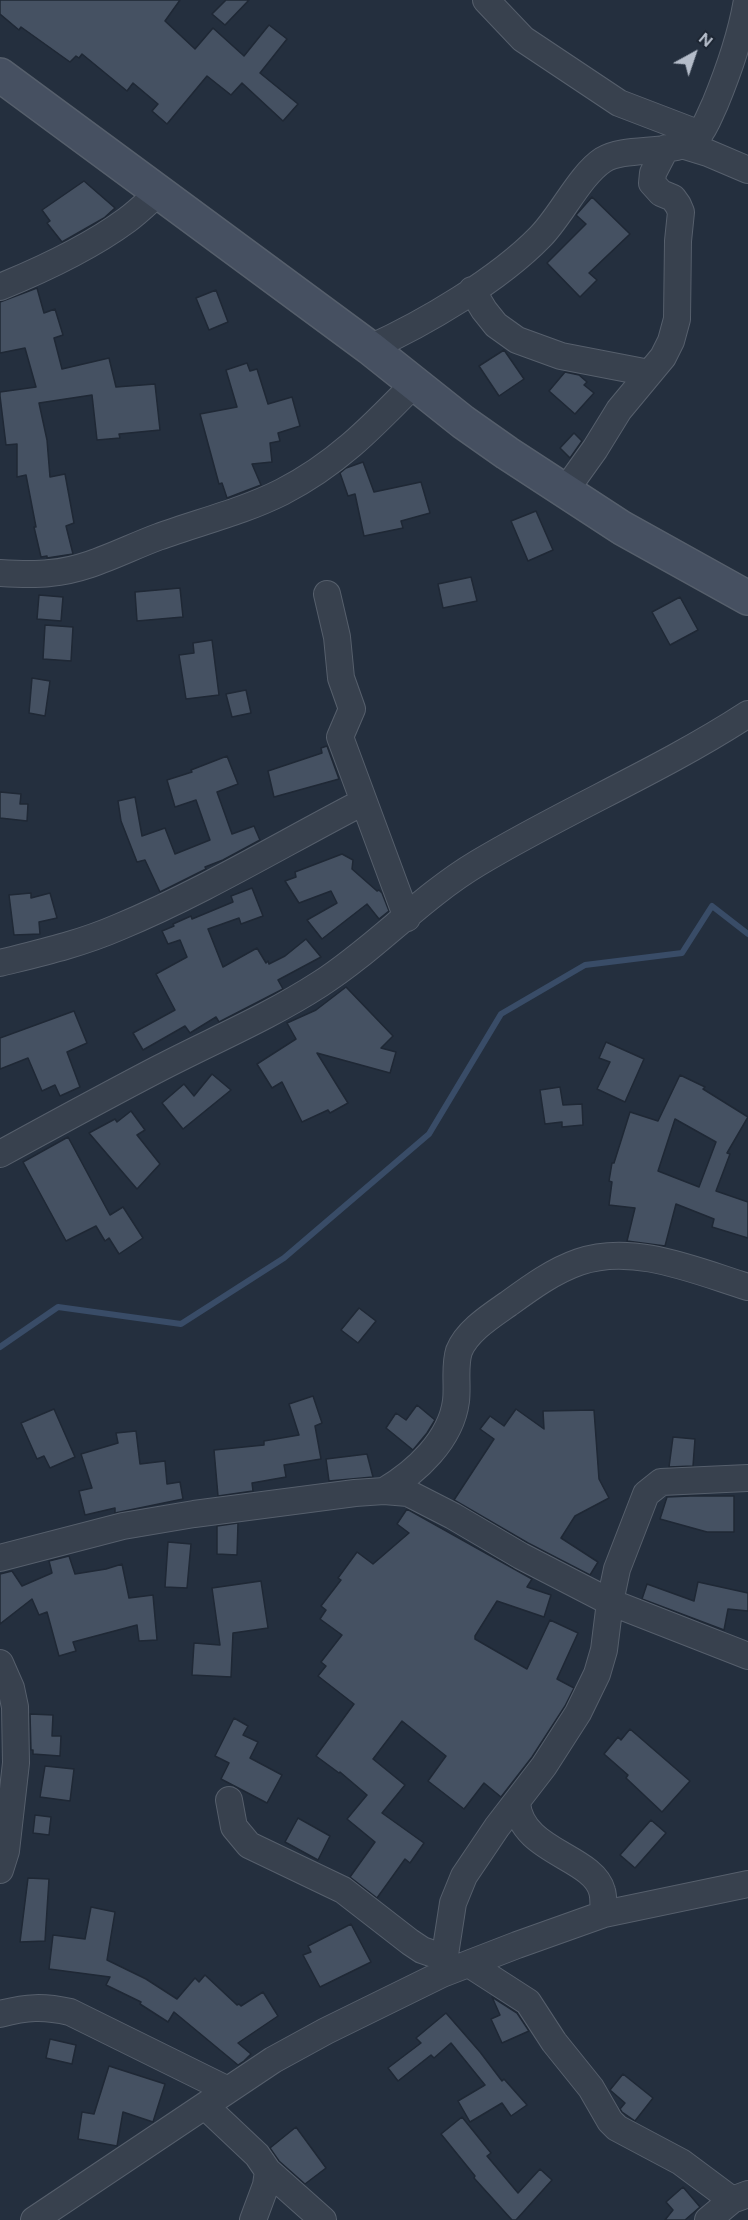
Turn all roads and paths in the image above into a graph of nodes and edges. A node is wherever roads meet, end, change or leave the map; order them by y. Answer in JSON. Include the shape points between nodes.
{"nodes":[{"id":1,"x":486,"y":0,"type":"edge"},
{"id":2,"x":747,"y":0,"type":"edge"},
{"id":3,"x":0,"y":75,"type":"edge"},
{"id":4,"x":682,"y":142,"type":"junction"},
{"id":5,"x":748,"y":170,"type":"edge"},
{"id":6,"x":158,"y":193,"type":"junction"},
{"id":7,"x":0,"y":287,"type":"edge"},
{"id":8,"x":472,"y":290,"type":"junction"},
{"id":9,"x":370,"y":348,"type":"junction"},
{"id":10,"x":649,"y":373,"type":"junction"},
{"id":11,"x":415,"y":382,"type":"junction"},
{"id":12,"x":565,"y":491,"type":"junction"},
{"id":13,"x":0,"y":573,"type":"edge"},
{"id":14,"x":327,"y":594,"type":"dead end"},
{"id":15,"x":748,"y":598,"type":"edge"},
{"id":16,"x":748,"y":714,"type":"edge"},
{"id":17,"x":363,"y":802,"type":"junction"},
{"id":18,"x":407,"y":918,"type":"junction"},
{"id":19,"x":0,"y":963,"type":"edge"},
{"id":20,"x":0,"y":1154,"type":"edge"},
{"id":21,"x":748,"y":1287,"type":"edge"},
{"id":22,"x":748,"y":1479,"type":"edge"},
{"id":23,"x":384,"y":1491,"type":"junction"},
{"id":24,"x":0,"y":1558,"type":"edge"},
{"id":25,"x":610,"y":1602,"type":"junction"},
{"id":26,"x":748,"y":1656,"type":"edge"},
{"id":27,"x":0,"y":1664,"type":"edge"},
{"id":28,"x":229,"y":1800,"type":"dead end"},
{"id":29,"x":517,"y":1802,"type":"junction"},
{"id":30,"x":0,"y":1870,"type":"edge"},
{"id":31,"x":748,"y":1884,"type":"edge"},
{"id":32,"x":604,"y":1914,"type":"junction"},
{"id":33,"x":452,"y":1966,"type":"junction"},
{"id":34,"x":0,"y":2014,"type":"edge"},
{"id":35,"x":228,"y":2090,"type":"junction"},
{"id":36,"x":205,"y":2106,"type":"junction"},
{"id":37,"x":268,"y":2171,"type":"junction"},
{"id":38,"x":740,"y":2197,"type":"edge"},
{"id":39,"x":34,"y":2220,"type":"edge"},
{"id":40,"x":254,"y":2220,"type":"edge"},
{"id":41,"x":323,"y":2220,"type":"edge"},
{"id":42,"x":708,"y":2220,"type":"edge"}],
"edges":[{"from":1,"to":4,"type":"street","via":[[523,39]]},
{"from":2,"to":4,"type":"street","via":[[730,65],[708,118]]},
{"from":3,"to":6,"type":"street"},
{"from":4,"to":5,"type":"street"},
{"from":4,"to":8,"type":"street","via":[[605,159],[531,247]]},
{"from":4,"to":10,"type":"street","via":[[653,173],[652,183],[673,198],[681,212],[677,319],[663,357]]},
{"from":6,"to":7,"type":"street","via":[[107,233]]},
{"from":6,"to":9,"type":"street"},
{"from":8,"to":9,"type":"street","via":[[419,324]]},
{"from":8,"to":10,"type":"street","via":[[496,325],[517,340],[561,356]]},
{"from":9,"to":11,"type":"street"},
{"from":10,"to":12,"type":"street"},
{"from":11,"to":12,"type":"street","via":[[472,428]]},
{"from":11,"to":13,"type":"street","via":[[352,446],[281,492],[91,564],[50,573]]},
{"from":12,"to":15,"type":"street","via":[[622,528]]},
{"from":14,"to":17,"type":"street","via":[[337,637],[340,678],[352,709],[340,737]]},
{"from":16,"to":18,"type":"street","via":[[684,753],[475,865]]},
{"from":17,"to":18,"type":"street"},
{"from":17,"to":19,"type":"street","via":[[190,894],[117,928],[61,948]]},
{"from":18,"to":20,"type":"street","via":[[355,960],[282,1008]]},
{"from":21,"to":23,"type":"street","via":[[635,1256],[581,1261],[558,1270],[472,1333],[458,1354],[456,1403],[450,1424],[416,1467]]},
{"from":22,"to":25,"type":"street","via":[[661,1482],[646,1494],[616,1569]]},
{"from":23,"to":24,"type":"street","via":[[123,1526]]},
{"from":23,"to":25,"type":"street","via":[[408,1493],[426,1501]]},
{"from":25,"to":26,"type":"street"},
{"from":25,"to":29,"type":"street","via":[[597,1674],[578,1713]]},
{"from":27,"to":30,"type":"street","via":[[15,1707],[16,1763],[6,1851]]},
{"from":28,"to":33,"type":"street","via":[[234,1827],[249,1845],[343,1890],[410,1942]]},
{"from":29,"to":32,"type":"street","via":[[527,1829],[597,1881],[603,1891]]},
{"from":29,"to":33,"type":"street","via":[[474,1860],[457,1891],[453,1904]]},
{"from":31,"to":32,"type":"street"},
{"from":32,"to":33,"type":"street"},
{"from":33,"to":35,"type":"street","via":[[273,2060]]},
{"from":33,"to":38,"type":"street","via":[[528,2002],[617,2128]]},
{"from":34,"to":35,"type":"street","via":[[48,2007],[70,2012]]},
{"from":35,"to":36,"type":"street"},
{"from":36,"to":37,"type":"street"},
{"from":36,"to":39,"type":"street"},
{"from":37,"to":40,"type":"street"},
{"from":37,"to":41,"type":"street"},
{"from":38,"to":42,"type":"street"}]}
